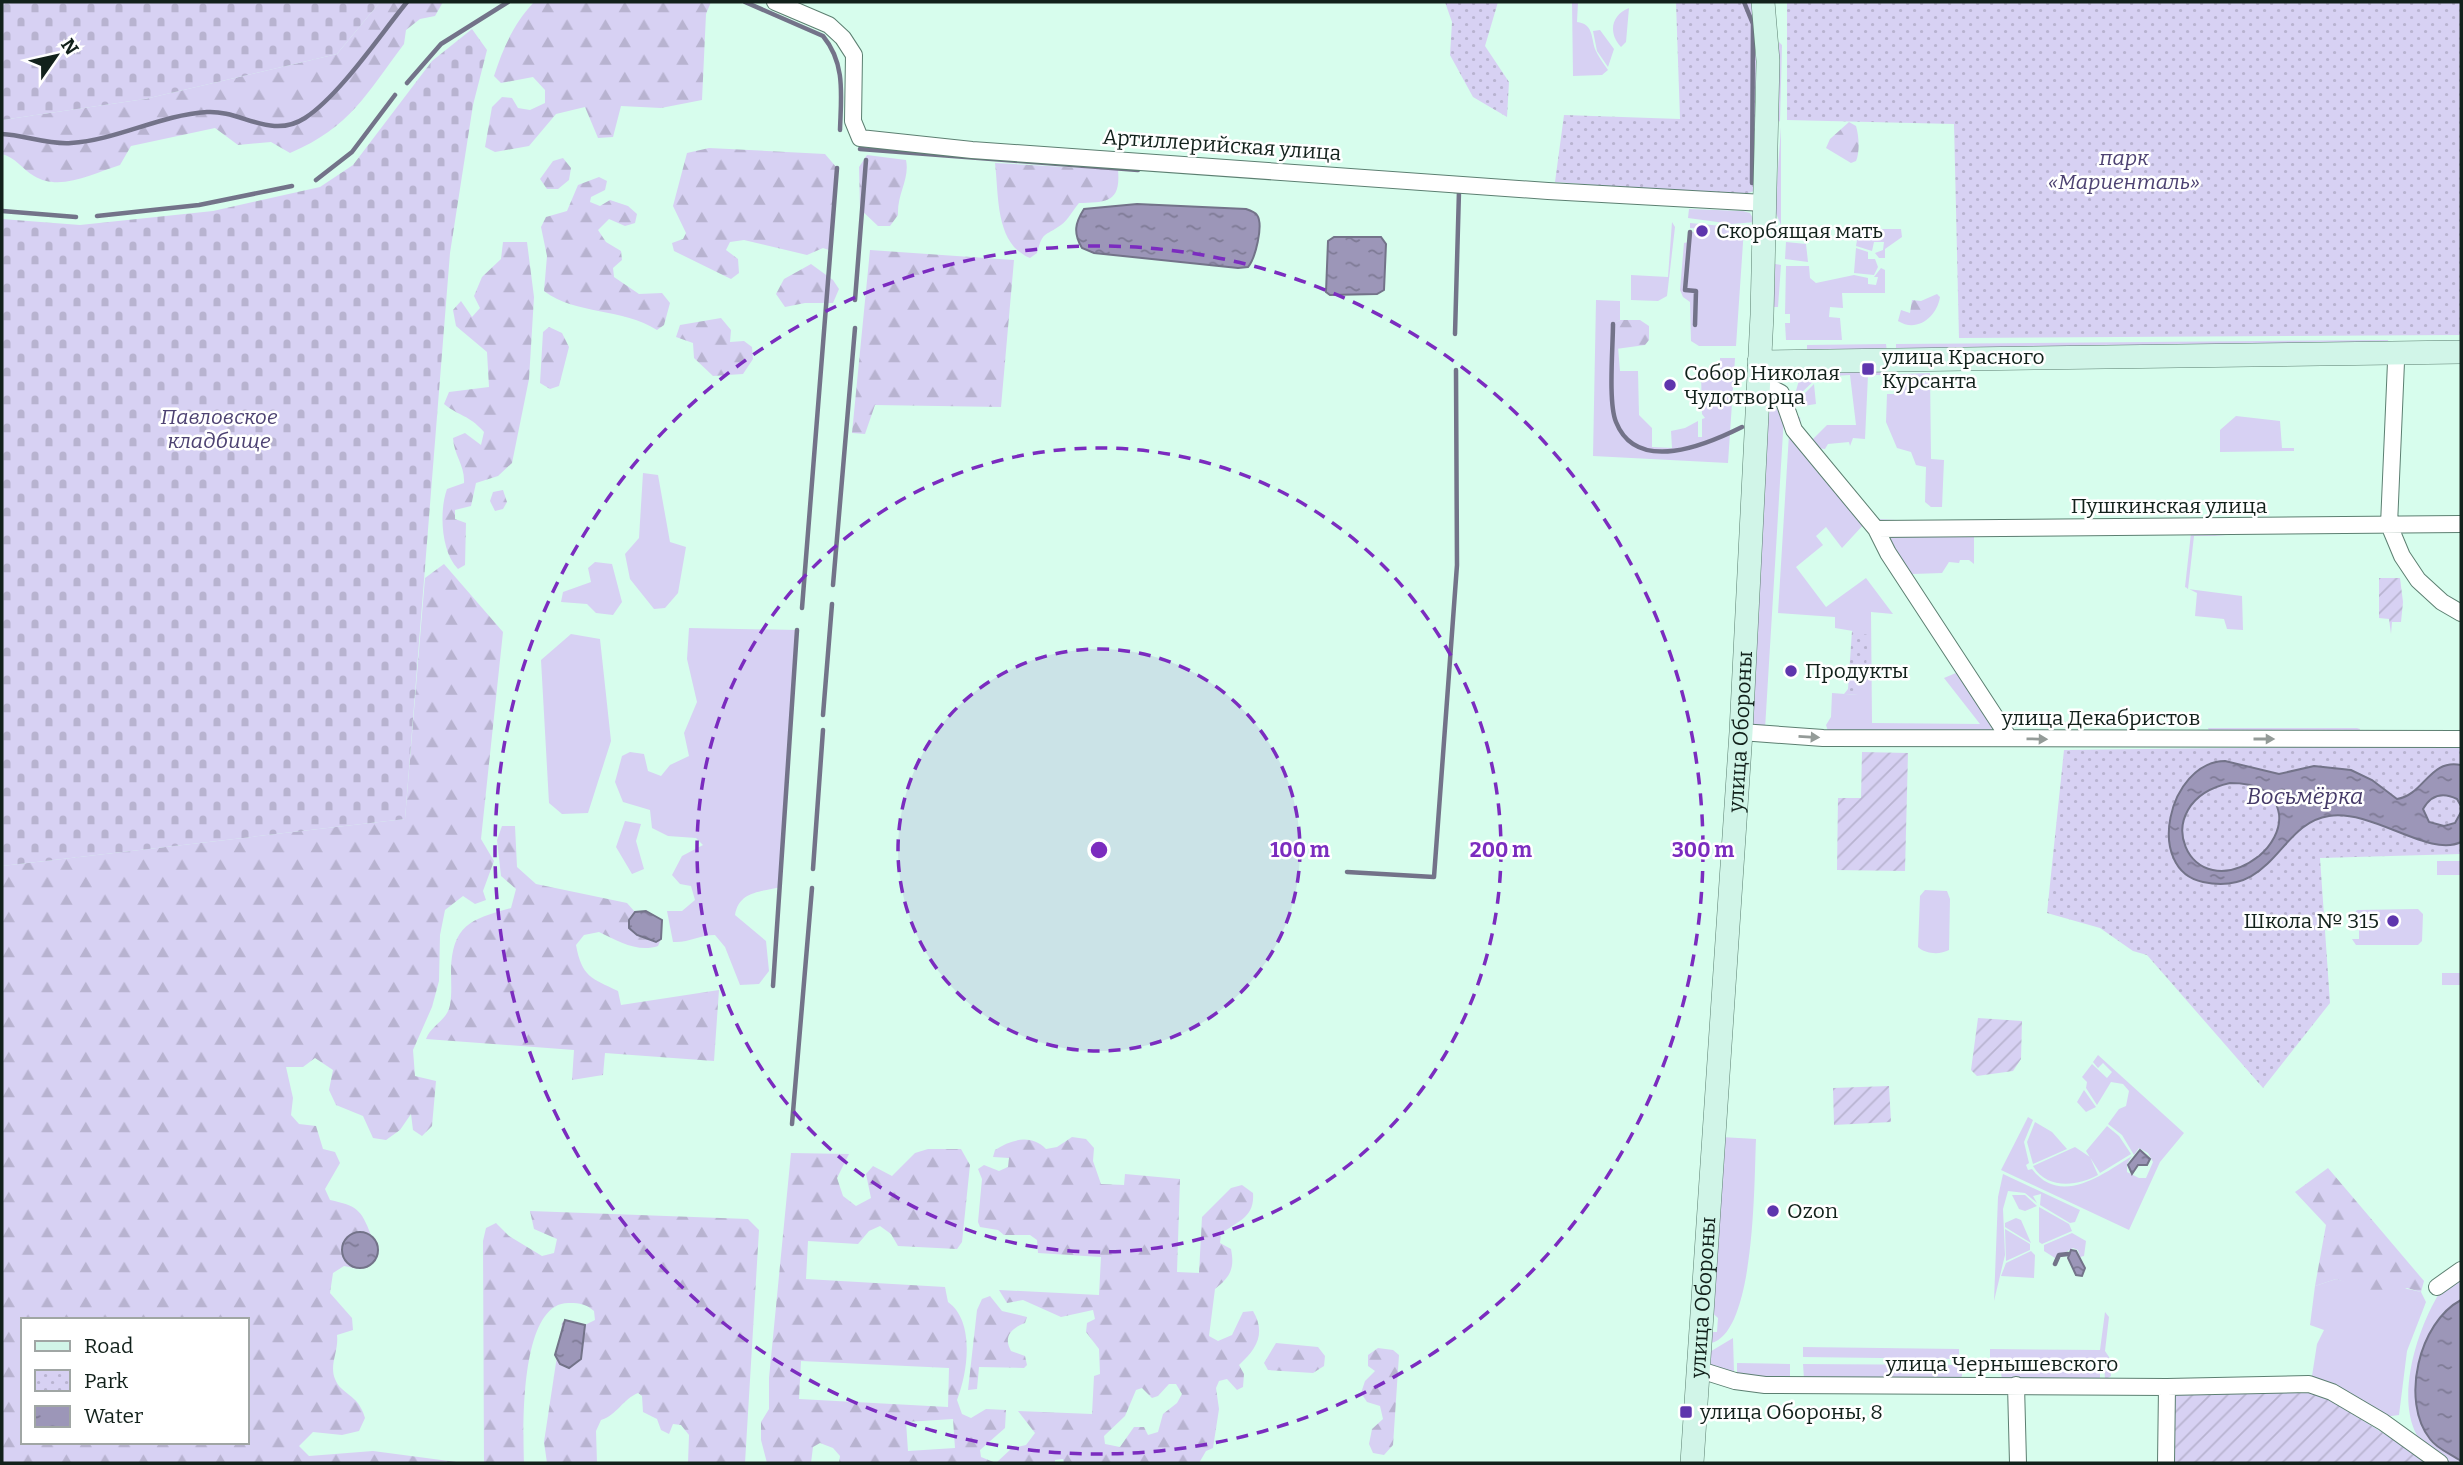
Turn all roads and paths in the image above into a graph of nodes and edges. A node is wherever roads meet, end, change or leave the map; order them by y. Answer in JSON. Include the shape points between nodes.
{"nodes":[{"id":1,"x":775,"y":2,"type":"edge"},
{"id":2,"x":1763,"y":2,"type":"edge"},
{"id":3,"x":1764,"y":203,"type":"junction"},
{"id":4,"x":2394,"y":352,"type":"junction"},
{"id":5,"x":2461,"y":352,"type":"edge"},
{"id":6,"x":1758,"y":371,"type":"junction"},
{"id":7,"x":2461,"y":524,"type":"edge"},
{"id":8,"x":2389,"y":525,"type":"junction"},
{"id":9,"x":1876,"y":528,"type":"junction"},
{"id":10,"x":2461,"y":613,"type":"edge"},
{"id":11,"x":1741,"y":732,"type":"junction"},
{"id":12,"x":2009,"y":738,"type":"junction"},
{"id":13,"x":2461,"y":739,"type":"edge"},
{"id":14,"x":2461,"y":1270,"type":"edge"},
{"id":15,"x":2437,"y":1287,"type":"dead end"},
{"id":16,"x":1697,"y":1369,"type":"junction"},
{"id":17,"x":2016,"y":1385,"type":"junction"},
{"id":18,"x":2167,"y":1387,"type":"junction"},
{"id":19,"x":1692,"y":1463,"type":"edge"},
{"id":20,"x":2018,"y":1463,"type":"edge"},
{"id":21,"x":2166,"y":1463,"type":"edge"},
{"id":22,"x":2440,"y":1463,"type":"edge"}],
"edges":[{"from":1,"to":3,"type":"street","name":"Артиллерийская улица","via":[[829,25],[854,55],[853,121],[860,138],[972,150]]},
{"from":2,"to":3,"type":"street","name":"улица Обороны","via":[[1768,39]]},
{"from":3,"to":6,"type":"street","name":"улица Обороны"},
{"from":4,"to":5,"type":"street"},
{"from":4,"to":6,"type":"street"},
{"from":4,"to":8,"type":"street"},
{"from":6,"to":9,"type":"street","via":[[1781,393],[1794,430]]},
{"from":6,"to":11,"type":"street","name":"улица Обороны"},
{"from":7,"to":8,"type":"street","name":"Пушкинская улица"},
{"from":8,"to":9,"type":"street","name":"Пушкинская улица"},
{"from":8,"to":10,"type":"street","via":[[2418,580]]},
{"from":9,"to":12,"type":"street"},
{"from":11,"to":12,"type":"street","name":"улица Декабристов","one_way":true,"via":[[1823,738]]},
{"from":11,"to":16,"type":"street","name":"улица Обороны"},
{"from":12,"to":13,"type":"street","name":"улица Декабристов","one_way":true},
{"from":14,"to":15,"type":"street"},
{"from":16,"to":17,"type":"street","name":"улица Чернышевского","via":[[1765,1385]]},
{"from":16,"to":19,"type":"street","name":"улица Обороны"},
{"from":17,"to":18,"type":"street","name":"улица Чернышевского"},
{"from":17,"to":20,"type":"street"},
{"from":18,"to":21,"type":"street"},
{"from":18,"to":22,"type":"street","name":"улица Чернышевского","via":[[2309,1384],[2383,1422]]}]}
